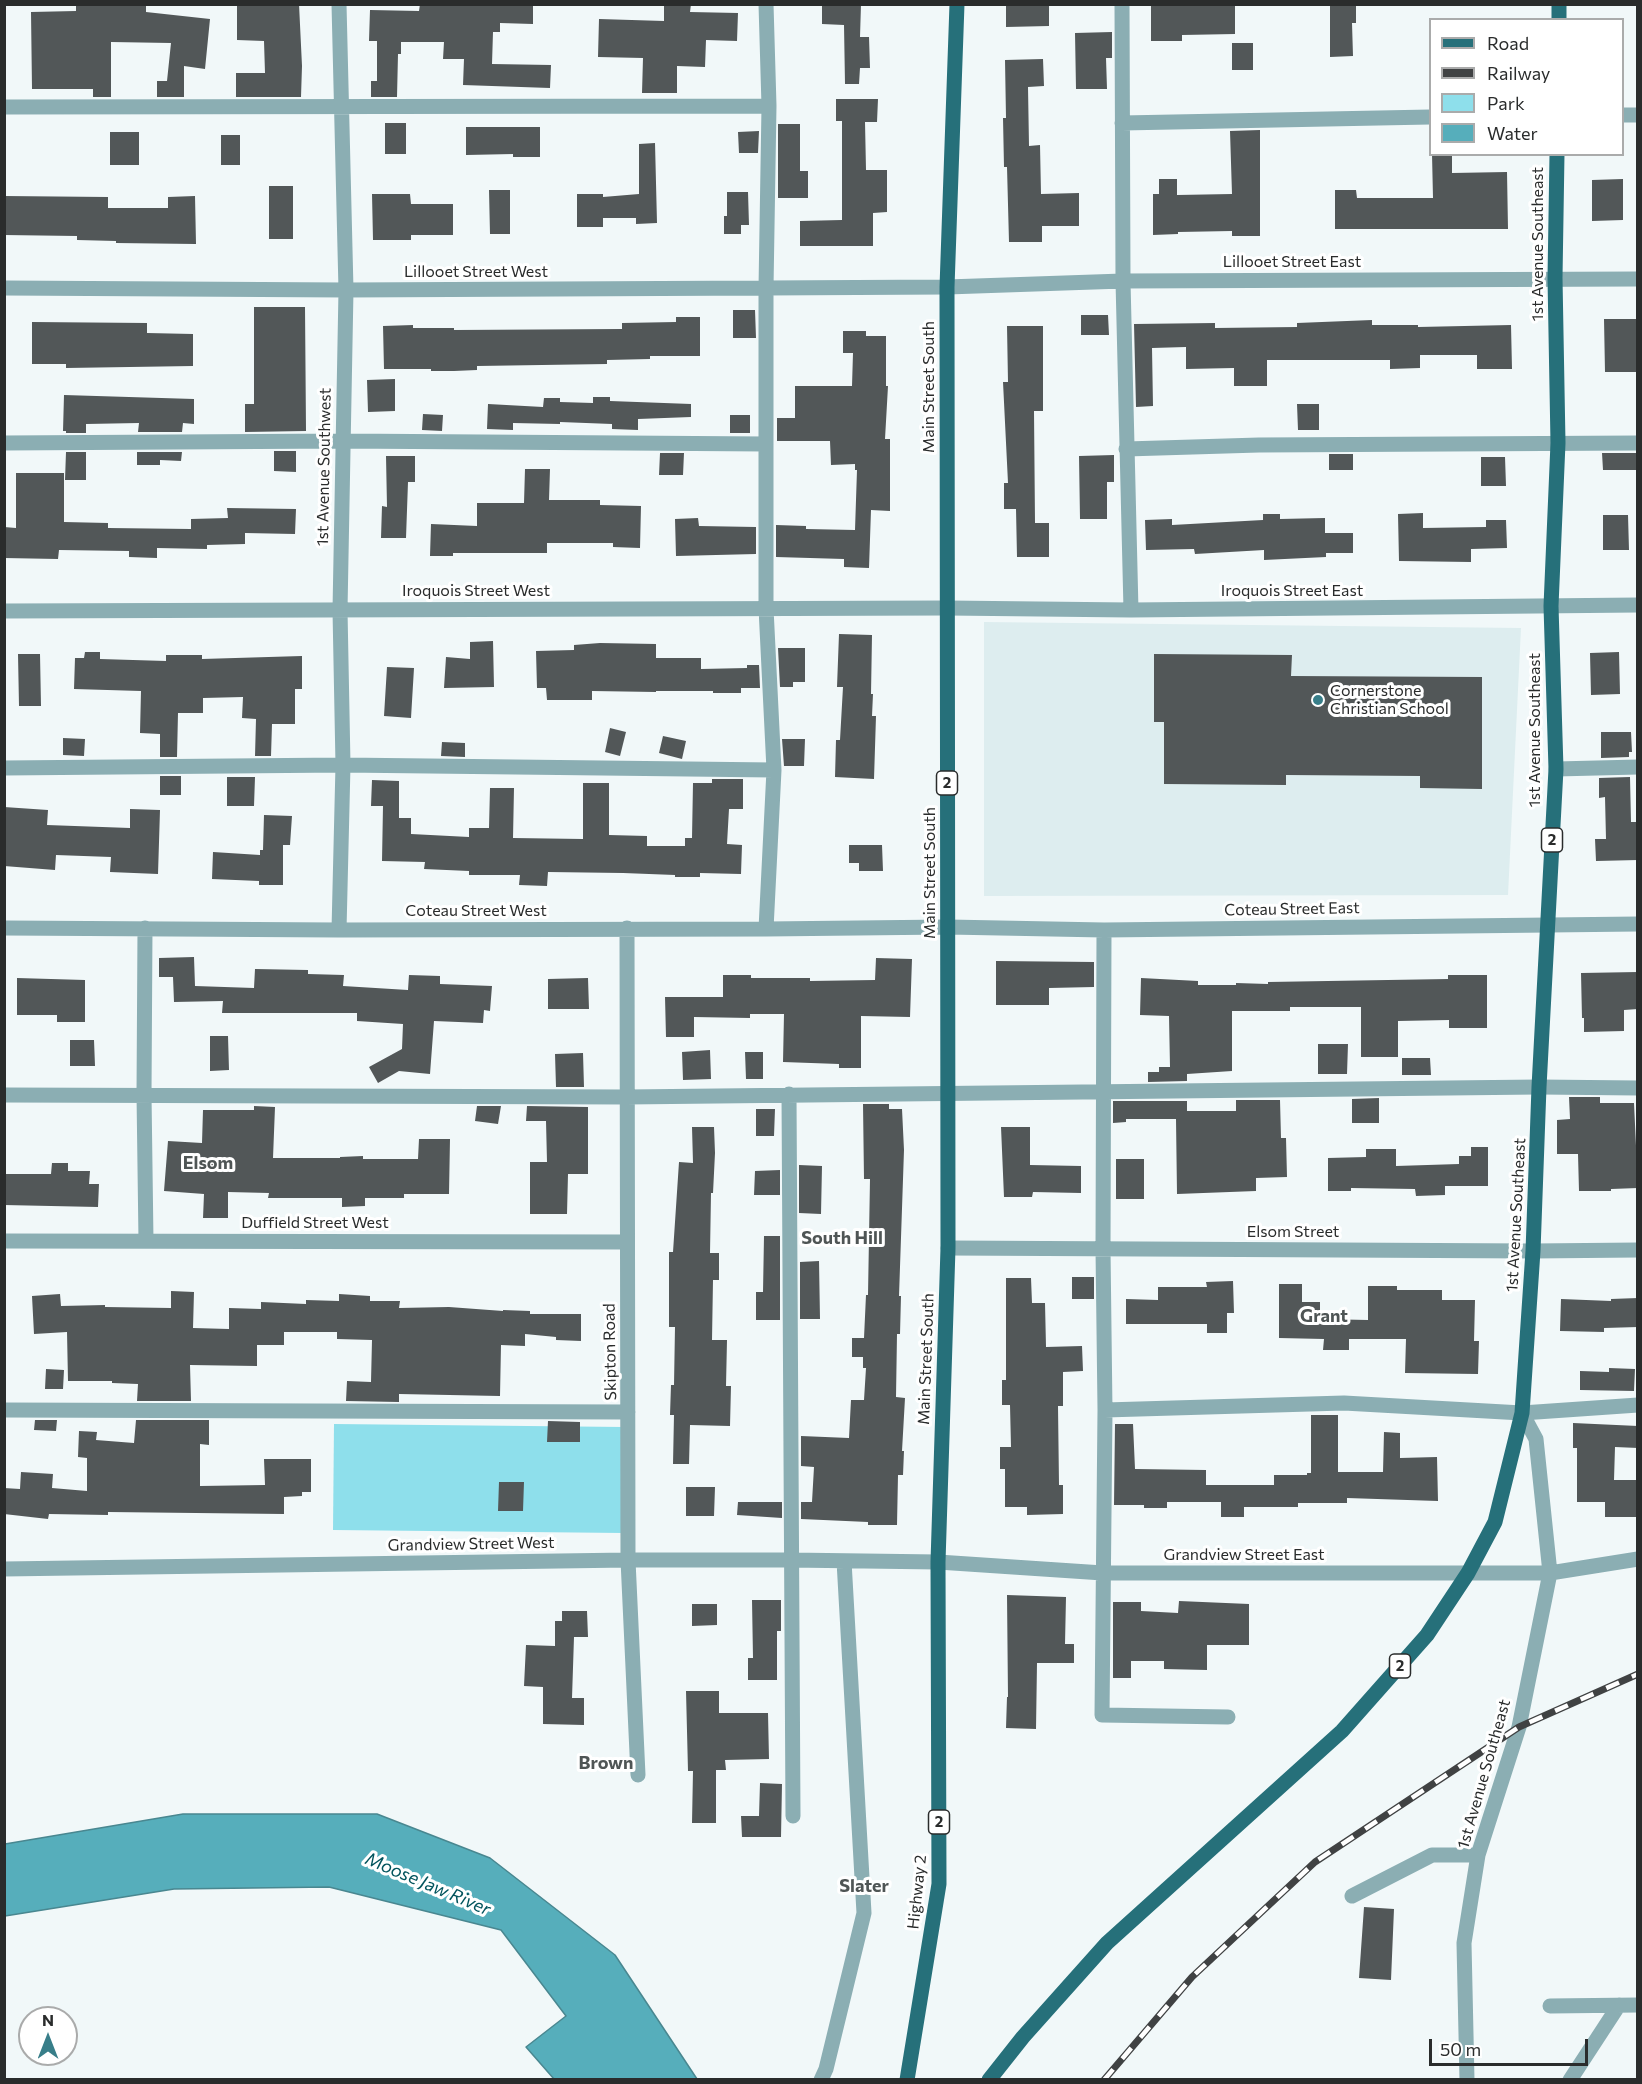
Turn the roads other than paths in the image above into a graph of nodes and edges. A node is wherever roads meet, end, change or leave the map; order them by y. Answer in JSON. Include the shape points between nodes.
{"nodes":[{"id":1,"x":339,"y":4,"type":"edge"},
{"id":2,"x":766,"y":4,"type":"edge"},
{"id":3,"x":957,"y":4,"type":"edge"},
{"id":4,"x":1122,"y":4,"type":"edge"},
{"id":5,"x":4,"y":106,"type":"edge"},
{"id":6,"x":770,"y":106,"type":"junction"},
{"id":7,"x":342,"y":107,"type":"junction"},
{"id":8,"x":1429,"y":117,"type":"edge"},
{"id":9,"x":1122,"y":123,"type":"junction"},
{"id":10,"x":1557,"y":156,"type":"edge"},
{"id":11,"x":1555,"y":278,"type":"junction"},
{"id":12,"x":1638,"y":279,"type":"edge"},
{"id":13,"x":1123,"y":281,"type":"junction"},
{"id":14,"x":947,"y":287,"type":"junction"},
{"id":15,"x":4,"y":288,"type":"edge"},
{"id":16,"x":766,"y":288,"type":"junction"},
{"id":17,"x":346,"y":290,"type":"junction"},
{"id":18,"x":342,"y":441,"type":"junction"},
{"id":19,"x":4,"y":443,"type":"edge"},
{"id":20,"x":1558,"y":443,"type":"junction"},
{"id":21,"x":1638,"y":443,"type":"edge"},
{"id":22,"x":765,"y":444,"type":"junction"},
{"id":23,"x":1126,"y":449,"type":"junction"},
{"id":24,"x":1638,"y":605,"type":"edge"},
{"id":25,"x":1551,"y":606,"type":"junction"},
{"id":26,"x":766,"y":608,"type":"junction"},
{"id":27,"x":947,"y":608,"type":"junction"},
{"id":28,"x":340,"y":610,"type":"junction"},
{"id":29,"x":1131,"y":610,"type":"junction"},
{"id":30,"x":4,"y":611,"type":"edge"},
{"id":31,"x":343,"y":765,"type":"junction"},
{"id":32,"x":1638,"y":767,"type":"edge"},
{"id":33,"x":4,"y":768,"type":"edge"},
{"id":34,"x":1556,"y":769,"type":"junction"},
{"id":35,"x":774,"y":770,"type":"junction"},
{"id":36,"x":1547,"y":924,"type":"junction"},
{"id":37,"x":1638,"y":924,"type":"edge"},
{"id":38,"x":948,"y":927,"type":"junction"},
{"id":39,"x":4,"y":928,"type":"edge"},
{"id":40,"x":145,"y":928,"type":"junction"},
{"id":41,"x":627,"y":928,"type":"junction"},
{"id":42,"x":766,"y":929,"type":"junction"},
{"id":43,"x":339,"y":930,"type":"junction"},
{"id":44,"x":1104,"y":930,"type":"junction"},
{"id":45,"x":1539,"y":1087,"type":"junction"},
{"id":46,"x":1638,"y":1088,"type":"edge"},
{"id":47,"x":1103,"y":1091,"type":"junction"},
{"id":48,"x":948,"y":1092,"type":"junction"},
{"id":49,"x":144,"y":1094,"type":"junction"},
{"id":50,"x":789,"y":1094,"type":"junction"},
{"id":51,"x":4,"y":1095,"type":"edge"},
{"id":52,"x":626,"y":1096,"type":"junction"},
{"id":53,"x":4,"y":1241,"type":"edge"},
{"id":54,"x":146,"y":1241,"type":"junction"},
{"id":55,"x":626,"y":1242,"type":"junction"},
{"id":56,"x":948,"y":1248,"type":"junction"},
{"id":57,"x":1103,"y":1249,"type":"junction"},
{"id":58,"x":1638,"y":1250,"type":"edge"},
{"id":59,"x":1533,"y":1251,"type":"junction"},
{"id":60,"x":1638,"y":1405,"type":"edge"},
{"id":61,"x":4,"y":1410,"type":"edge"},
{"id":62,"x":1106,"y":1410,"type":"junction"},
{"id":63,"x":628,"y":1413,"type":"junction"},
{"id":64,"x":1522,"y":1413,"type":"junction"},
{"id":65,"x":628,"y":1560,"type":"junction"},
{"id":66,"x":790,"y":1560,"type":"junction"},
{"id":67,"x":1638,"y":1560,"type":"edge"},
{"id":68,"x":844,"y":1561,"type":"junction"},
{"id":69,"x":939,"y":1562,"type":"junction"},
{"id":70,"x":4,"y":1569,"type":"edge"},
{"id":71,"x":1102,"y":1573,"type":"junction"},
{"id":72,"x":1468,"y":1573,"type":"junction"},
{"id":73,"x":1550,"y":1573,"type":"junction"},
{"id":74,"x":1228,"y":1718,"type":"dead end"},
{"id":75,"x":638,"y":1775,"type":"dead end"},
{"id":76,"x":792,"y":1816,"type":"dead end"},
{"id":77,"x":1478,"y":1855,"type":"junction"},
{"id":78,"x":1352,"y":1896,"type":"dead end"},
{"id":79,"x":1638,"y":2005,"type":"edge"},
{"id":80,"x":1620,"y":2006,"type":"junction"},
{"id":81,"x":1550,"y":2007,"type":"dead end"},
{"id":82,"x":821,"y":2079,"type":"edge"},
{"id":83,"x":908,"y":2079,"type":"edge"},
{"id":84,"x":989,"y":2079,"type":"edge"},
{"id":85,"x":1467,"y":2079,"type":"edge"},
{"id":86,"x":1570,"y":2079,"type":"edge"}],
"edges":[{"from":1,"to":7,"type":"street","name":"1st Avenue Southwest"},
{"from":2,"to":6,"type":"street"},
{"from":3,"to":14,"type":"main road","name":"Main Street South","number":"2"},
{"from":4,"to":9,"type":"street"},
{"from":5,"to":7,"type":"street"},
{"from":6,"to":7,"type":"street"},
{"from":6,"to":16,"type":"street"},
{"from":7,"to":17,"type":"street","name":"1st Avenue Southwest"},
{"from":8,"to":9,"type":"street"},
{"from":9,"to":13,"type":"street"},
{"from":10,"to":11,"type":"main road","name":"1st Avenue Southeast","number":"2"},
{"from":11,"to":12,"type":"street","name":"Lillooet Street East"},
{"from":11,"to":13,"type":"street","name":"Lillooet Street East"},
{"from":11,"to":20,"type":"main road","name":"1st Avenue Southeast","number":"2"},
{"from":13,"to":14,"type":"street","name":"Lillooet Street East"},
{"from":13,"to":23,"type":"street"},
{"from":14,"to":16,"type":"street","name":"Lillooet Street West"},
{"from":14,"to":27,"type":"main road","name":"Main Street South","number":"2"},
{"from":15,"to":17,"type":"street","name":"Lillooet Street West"},
{"from":16,"to":17,"type":"street","name":"Lillooet Street West"},
{"from":16,"to":22,"type":"street"},
{"from":17,"to":18,"type":"street","name":"1st Avenue Southwest"},
{"from":18,"to":19,"type":"street"},
{"from":18,"to":22,"type":"street"},
{"from":18,"to":28,"type":"street","name":"1st Avenue Southwest"},
{"from":20,"to":21,"type":"street"},
{"from":20,"to":23,"type":"street"},
{"from":20,"to":25,"type":"main road","name":"1st Avenue Southeast","number":"2"},
{"from":22,"to":26,"type":"street"},
{"from":23,"to":29,"type":"street"},
{"from":24,"to":25,"type":"street","name":"Iroquois Street East"},
{"from":25,"to":29,"type":"street","name":"Iroquois Street East"},
{"from":25,"to":34,"type":"main road","name":"1st Avenue Southeast","number":"2"},
{"from":26,"to":27,"type":"street","name":"Iroquois Street West"},
{"from":26,"to":28,"type":"street","name":"Iroquois Street West"},
{"from":26,"to":35,"type":"street"},
{"from":27,"to":29,"type":"street","name":"Iroquois Street East"},
{"from":27,"to":38,"type":"main road","name":"Main Street South","number":"2"},
{"from":28,"to":30,"type":"street","name":"Iroquois Street West"},
{"from":28,"to":31,"type":"street","name":"1st Avenue Southwest"},
{"from":31,"to":33,"type":"street"},
{"from":31,"to":35,"type":"street"},
{"from":31,"to":43,"type":"street","name":"1st Avenue Southwest"},
{"from":32,"to":34,"type":"street"},
{"from":34,"to":36,"type":"main road","name":"1st Avenue Southeast","number":"2"},
{"from":35,"to":42,"type":"street"},
{"from":36,"to":37,"type":"street","name":"Coteau Street East"},
{"from":36,"to":44,"type":"street","name":"Coteau Street East"},
{"from":36,"to":45,"type":"main road","name":"1st Avenue Southeast","number":"2"},
{"from":38,"to":42,"type":"street","name":"Coteau Street West"},
{"from":38,"to":44,"type":"street","name":"Coteau Street East"},
{"from":38,"to":48,"type":"main road","name":"Main Street South","number":"2"},
{"from":39,"to":40,"type":"street","name":"Coteau Street West"},
{"from":40,"to":43,"type":"street","name":"Coteau Street West"},
{"from":40,"to":49,"type":"street"},
{"from":41,"to":42,"type":"street","name":"Coteau Street West"},
{"from":41,"to":43,"type":"street","name":"Coteau Street West"},
{"from":41,"to":52,"type":"street","name":"Skipton Road"},
{"from":44,"to":47,"type":"street"},
{"from":45,"to":46,"type":"street"},
{"from":45,"to":47,"type":"street"},
{"from":45,"to":59,"type":"main road","name":"1st Avenue Southeast","number":"2"},
{"from":47,"to":48,"type":"street"},
{"from":47,"to":57,"type":"street"},
{"from":48,"to":50,"type":"street"},
{"from":48,"to":56,"type":"main road","name":"Main Street South","number":"2"},
{"from":49,"to":51,"type":"street"},
{"from":49,"to":52,"type":"street"},
{"from":49,"to":54,"type":"street"},
{"from":50,"to":52,"type":"street"},
{"from":50,"to":66,"type":"street"},
{"from":52,"to":55,"type":"street","name":"Skipton Road"},
{"from":53,"to":54,"type":"street","name":"Duffield Street West"},
{"from":54,"to":55,"type":"street","name":"Duffield Street West"},
{"from":55,"to":63,"type":"street","name":"Skipton Road"},
{"from":56,"to":57,"type":"street","name":"Elsom Street"},
{"from":56,"to":69,"type":"main road","name":"Main Street South","number":"2"},
{"from":57,"to":59,"type":"street","name":"Elsom Street"},
{"from":57,"to":62,"type":"street"},
{"from":58,"to":59,"type":"street","name":"Elsom Street"},
{"from":59,"to":64,"type":"main road","name":"1st Avenue Southeast","number":"2"},
{"from":60,"to":64,"type":"street"},
{"from":61,"to":63,"type":"street"},
{"from":62,"to":64,"type":"street","via":[[1344,1403]]},
{"from":62,"to":71,"type":"street"},
{"from":63,"to":65,"type":"street","name":"Skipton Road"},
{"from":64,"to":72,"type":"main road","name":"1st Avenue Southeast","number":"2","via":[[1495,1522]]},
{"from":64,"to":73,"type":"street","name":"1st Avenue Southeast","via":[[1536,1439]]},
{"from":65,"to":66,"type":"street","name":"Grandview Street West"},
{"from":65,"to":70,"type":"street","name":"Grandview Street West"},
{"from":65,"to":75,"type":"street","name":"Skipton Road"},
{"from":66,"to":68,"type":"street","name":"Grandview Street West"},
{"from":66,"to":76,"type":"street"},
{"from":67,"to":73,"type":"street","name":"Grandview Street East"},
{"from":68,"to":69,"type":"street","name":"Grandview Street West"},
{"from":68,"to":82,"type":"street","via":[[864,1913]]},
{"from":69,"to":71,"type":"street","name":"Grandview Street East"},
{"from":69,"to":83,"type":"main road","name":"Highway 2","number":"2","via":[[939,1884]]},
{"from":71,"to":72,"type":"street","name":"Grandview Street East"},
{"from":71,"to":74,"type":"street","via":[[1102,1715]]},
{"from":72,"to":73,"type":"street","name":"Grandview Street East"},
{"from":72,"to":84,"type":"main road","name":"1st Avenue Southeast","number":"2","via":[[1427,1635],[1342,1731],[1107,1942]]},
{"from":73,"to":77,"type":"street","name":"1st Avenue Southeast","via":[[1519,1727]]},
{"from":77,"to":78,"type":"street","via":[[1432,1855]]},
{"from":77,"to":85,"type":"street","name":"1st Avenue Southeast","via":[[1464,1943]]},
{"from":79,"to":80,"type":"street"},
{"from":80,"to":81,"type":"street"},
{"from":80,"to":86,"type":"street"}]}
